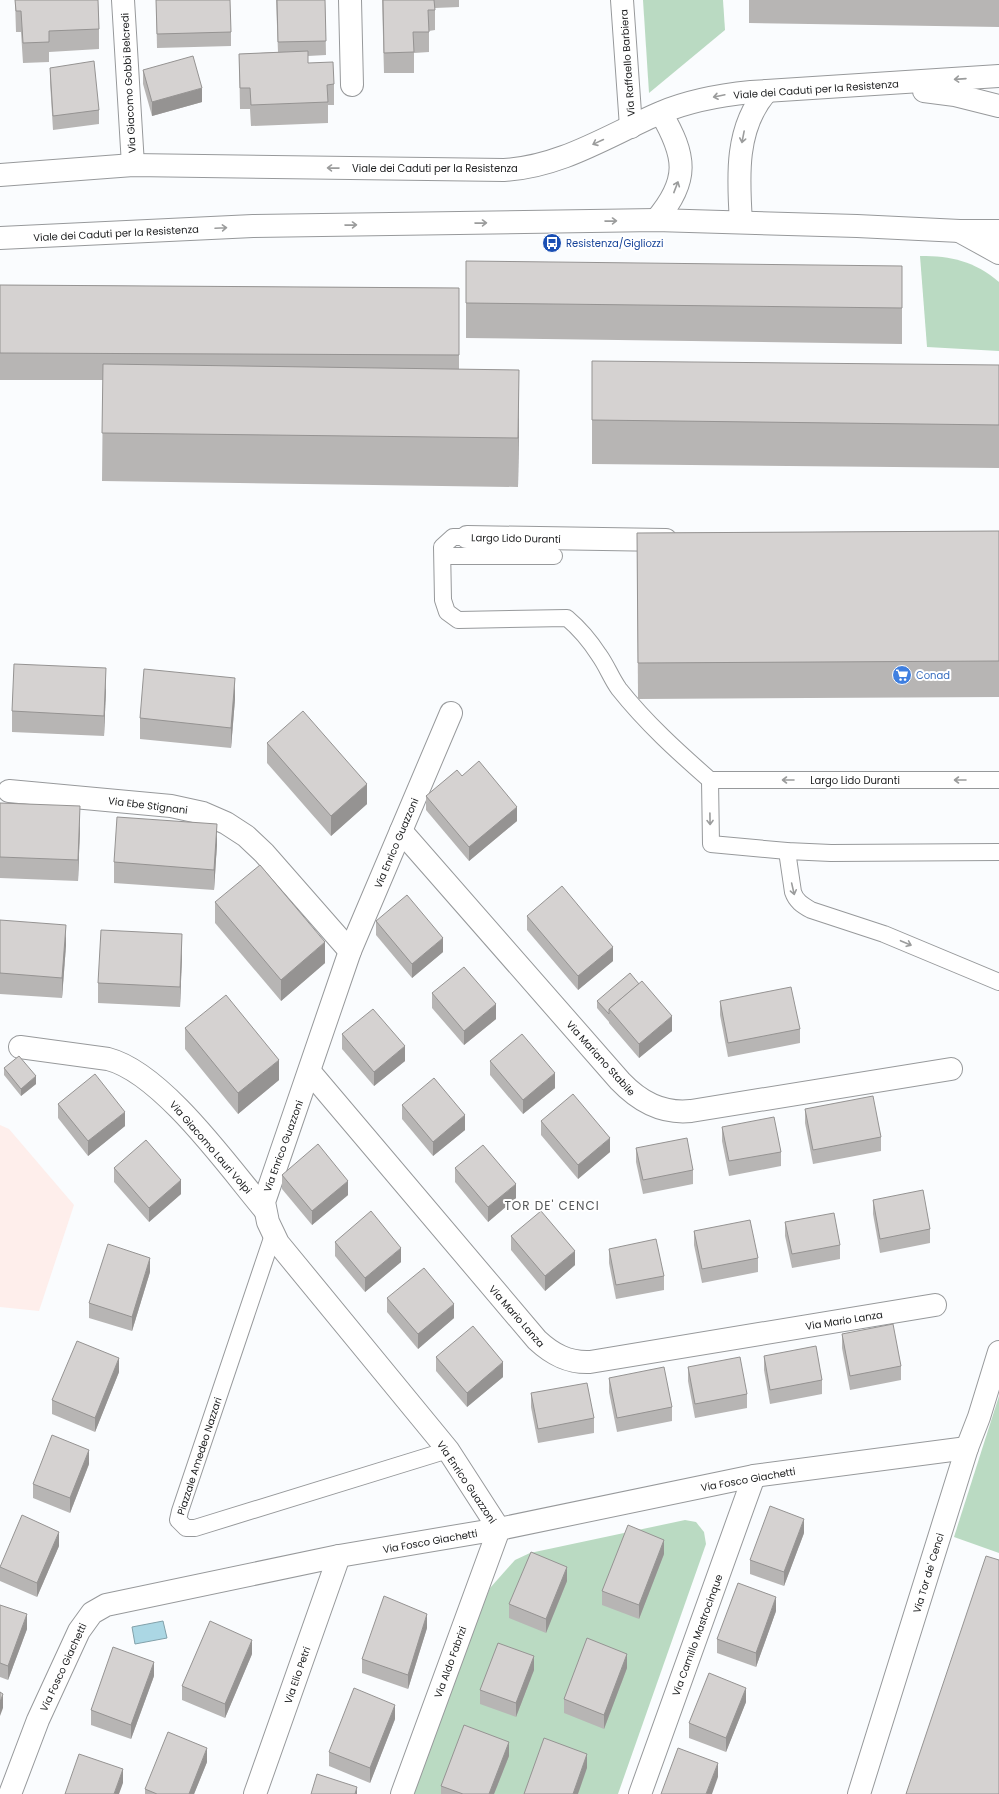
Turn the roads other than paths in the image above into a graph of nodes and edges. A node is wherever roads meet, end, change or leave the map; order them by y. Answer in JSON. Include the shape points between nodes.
{"nodes":[{"id":1,"x":123,"y":0,"type":"edge"},
{"id":2,"x":350,"y":0,"type":"edge"},
{"id":3,"x":622,"y":0,"type":"edge"},
{"id":4,"x":999,"y":76,"type":"edge"},
{"id":5,"x":878,"y":85,"type":"junction"},
{"id":6,"x":352,"y":86,"type":"dead end"},
{"id":7,"x":767,"y":91,"type":"junction"},
{"id":8,"x":999,"y":106,"type":"edge"},
{"id":9,"x":661,"y":113,"type":"junction"},
{"id":10,"x":631,"y":127,"type":"junction"},
{"id":11,"x":133,"y":165,"type":"junction"},
{"id":12,"x":0,"y":175,"type":"edge"},
{"id":13,"x":656,"y":220,"type":"junction"},
{"id":14,"x":741,"y":222,"type":"junction"},
{"id":15,"x":960,"y":231,"type":"junction"},
{"id":16,"x":999,"y":231,"type":"edge"},
{"id":17,"x":0,"y":238,"type":"edge"},
{"id":18,"x":999,"y":253,"type":"edge"},
{"id":19,"x":467,"y":537,"type":"joint"},
{"id":20,"x":689,"y":540,"type":"edge"},
{"id":21,"x":443,"y":556,"type":"junction"},
{"id":22,"x":554,"y":556,"type":"dead end"},
{"id":23,"x":451,"y":713,"type":"dead end"},
{"id":24,"x":710,"y":780,"type":"junction"},
{"id":25,"x":999,"y":780,"type":"edge"},
{"id":26,"x":9,"y":791,"type":"dead end"},
{"id":27,"x":401,"y":831,"type":"junction"},
{"id":28,"x":787,"y":851,"type":"junction"},
{"id":29,"x":999,"y":852,"type":"edge"},
{"id":30,"x":350,"y":951,"type":"junction"},
{"id":31,"x":999,"y":982,"type":"edge"},
{"id":32,"x":20,"y":1047,"type":"dead end"},
{"id":33,"x":951,"y":1069,"type":"dead end"},
{"id":34,"x":310,"y":1072,"type":"junction"},
{"id":35,"x":264,"y":1209,"type":"junction"},
{"id":36,"x":273,"y":1235,"type":"junction"},
{"id":37,"x":935,"y":1305,"type":"dead end"},
{"id":38,"x":999,"y":1352,"type":"edge"},
{"id":39,"x":967,"y":1448,"type":"junction"},
{"id":40,"x":448,"y":1450,"type":"junction"},
{"id":41,"x":754,"y":1476,"type":"junction"},
{"id":42,"x":499,"y":1529,"type":"junction"},
{"id":43,"x":340,"y":1556,"type":"junction"},
{"id":44,"x":10,"y":1794,"type":"edge"},
{"id":45,"x":255,"y":1794,"type":"edge"},
{"id":46,"x":402,"y":1794,"type":"edge"},
{"id":47,"x":640,"y":1794,"type":"edge"},
{"id":48,"x":859,"y":1794,"type":"edge"}],
"edges":[{"from":1,"to":11,"type":"street","name":"Via Giacomo Gobbi Belcredi"},
{"from":2,"to":6,"type":"street"},
{"from":3,"to":10,"type":"street","name":"Via Raffaello Barbiera"},
{"from":4,"to":5,"type":"street","name":"Viale dei Caduti per la Resistenza","one_way":true},
{"from":5,"to":7,"type":"street","name":"Viale dei Caduti per la Resistenza"},
{"from":5,"to":8,"type":"street","via":[[955,95]]},
{"from":7,"to":9,"type":"street","name":"Viale dei Caduti per la Resistenza","one_way":true,"via":[[721,96]]},
{"from":7,"to":14,"type":"street","one_way":true,"via":[[753,110],[743,136],[738,182]]},
{"from":9,"to":10,"type":"street","name":"Viale dei Caduti per la Resistenza"},
{"from":13,"to":9,"type":"street","one_way":true,"via":[[673,196],[682,166],[677,143]]},
{"from":10,"to":11,"type":"street","name":"Viale dei Caduti per la Resistenza","one_way":true,"via":[[549,163],[514,169]]},
{"from":11,"to":12,"type":"street","name":"Viale dei Caduti per la Resistenza"},
{"from":13,"to":14,"type":"street","name":"Viale dei Caduti per la Resistenza"},
{"from":17,"to":13,"type":"street","name":"Viale dei Caduti per la Resistenza","one_way":true,"via":[[252,226]]},
{"from":14,"to":15,"type":"street","name":"Viale dei Caduti per la Resistenza"},
{"from":15,"to":16,"type":"street","name":"Viale dei Caduti per la Resistenza"},
{"from":15,"to":18,"type":"street"},
{"from":19,"to":20,"type":"street","name":"Largo Lido Duranti"},
{"from":19,"to":21,"type":"lane","name":"Largo Lido Duranti","via":[[453,537],[442,547]]},
{"from":21,"to":22,"type":"lane"},
{"from":21,"to":24,"type":"lane","name":"Largo Lido Duranti","via":[[443,600],[447,612],[458,620],[567,618],[583,632],[600,656],[610,677],[627,699],[682,756]]},
{"from":23,"to":27,"type":"street","name":"Via Enrico Guazzoni"},
{"from":25,"to":24,"type":"lane","name":"Largo Lido Duranti","one_way":true},
{"from":24,"to":28,"type":"lane","one_way":true,"via":[[711,844]]},
{"from":26,"to":30,"type":"street","name":"Via Ebe Stignani","via":[[171,806],[203,813],[226,822],[264,853]]},
{"from":27,"to":30,"type":"street","name":"Via Enrico Guazzoni"},
{"from":27,"to":33,"type":"street","name":"Via Mariano Stabile","via":[[623,1084],[639,1099],[656,1108],[673,1112],[691,1111]]},
{"from":28,"to":29,"type":"lane"},
{"from":28,"to":31,"type":"lane","one_way":true,"via":[[793,892],[802,906],[884,934]]},
{"from":30,"to":34,"type":"street","name":"Via Enrico Guazzoni"},
{"from":32,"to":35,"type":"street","name":"Via Giacomo Lauri Volpi","via":[[108,1059],[122,1063],[139,1073],[191,1122]]},
{"from":34,"to":35,"type":"street","name":"Via Enrico Guazzoni","via":[[267,1191]]},
{"from":34,"to":37,"type":"street","name":"Via Mario Lanza","via":[[537,1340],[553,1354],[570,1360],[590,1362]]},
{"from":35,"to":36,"type":"street","name":"Via Enrico Guazzoni"},
{"from":36,"to":40,"type":"street","name":"Via Enrico Guazzoni"},
{"from":36,"to":40,"type":"lane","name":"Piazzale Amedeo Nazzari","via":[[178,1520],[186,1528],[195,1528]]},
{"from":38,"to":39,"type":"street","name":"Via Tor de' Cenci"},
{"from":39,"to":41,"type":"street","name":"Via Fosco Giachetti"},
{"from":39,"to":48,"type":"street","name":"Via Tor de' Cenci"},
{"from":40,"to":42,"type":"street","name":"Via Enrico Guazzoni"},
{"from":41,"to":42,"type":"street","name":"Via Fosco Giachetti"},
{"from":41,"to":47,"type":"street","name":"Via Camillo Mastrocinque"},
{"from":42,"to":43,"type":"street","name":"Via Fosco Giachetti"},
{"from":42,"to":46,"type":"street","name":"Via Aldo Fabrizi"},
{"from":43,"to":44,"type":"street","name":"Via Fosco Giachetti","via":[[97,1609],[86,1619],[79,1631],[38,1720]]},
{"from":43,"to":45,"type":"street","name":"Via Elio Petri"}]}
